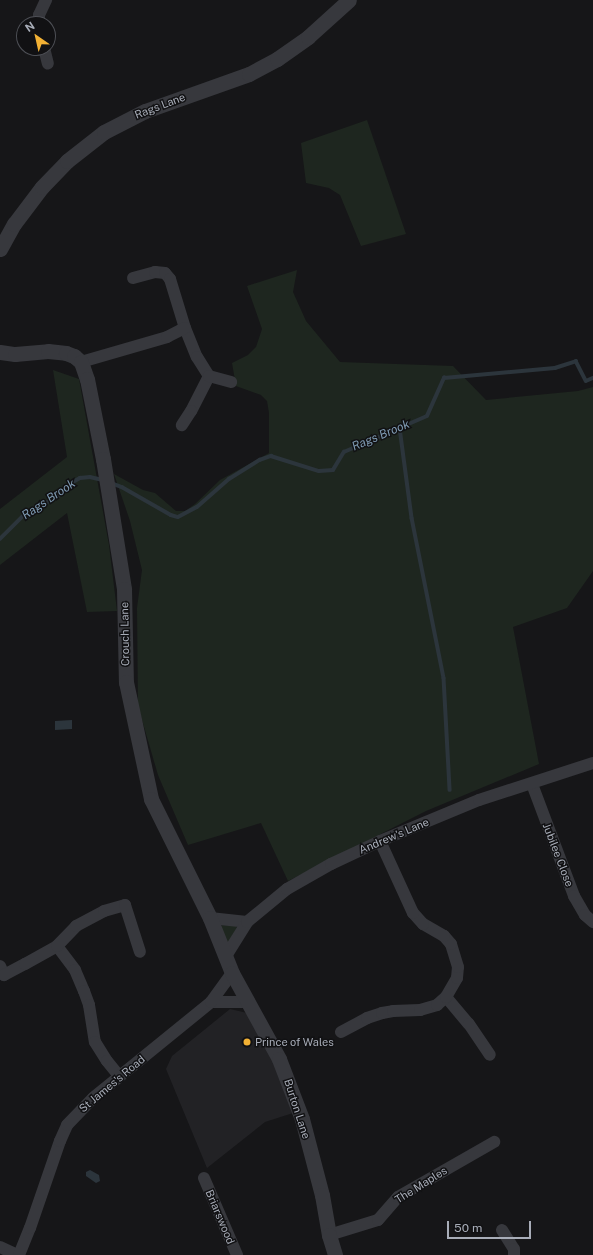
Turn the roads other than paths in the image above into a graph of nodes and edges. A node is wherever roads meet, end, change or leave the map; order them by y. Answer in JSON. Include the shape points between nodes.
{"nodes":[{"id":1,"x":46,"y":0,"type":"edge"},
{"id":2,"x":349,"y":0,"type":"edge"},
{"id":3,"x":39,"y":16,"type":"edge"},
{"id":4,"x":46,"y":56,"type":"edge"},
{"id":5,"x":48,"y":64,"type":"dead end"},
{"id":6,"x":1,"y":245,"type":"edge"},
{"id":7,"x":132,"y":278,"type":"dead end"},
{"id":8,"x":185,"y":328,"type":"junction"},
{"id":9,"x":0,"y":352,"type":"edge"},
{"id":10,"x":81,"y":362,"type":"junction"},
{"id":11,"x":209,"y":376,"type":"junction"},
{"id":12,"x":231,"y":382,"type":"dead end"},
{"id":13,"x":182,"y":425,"type":"dead end"},
{"id":14,"x":593,"y":763,"type":"edge"},
{"id":15,"x":532,"y":784,"type":"junction"},
{"id":16,"x":380,"y":841,"type":"junction"},
{"id":17,"x":210,"y":918,"type":"junction"},
{"id":18,"x":247,"y":922,"type":"junction"},
{"id":19,"x":593,"y":922,"type":"edge"},
{"id":20,"x":57,"y":946,"type":"junction"},
{"id":21,"x":140,"y":952,"type":"dead end"},
{"id":22,"x":226,"y":956,"type":"junction"},
{"id":23,"x":0,"y":966,"type":"edge"},
{"id":24,"x":232,"y":972,"type":"junction"},
{"id":25,"x":446,"y":997,"type":"junction"},
{"id":26,"x":211,"y":1002,"type":"junction"},
{"id":27,"x":249,"y":1002,"type":"junction"},
{"id":28,"x":341,"y":1032,"type":"dead end"},
{"id":29,"x":490,"y":1055,"type":"dead end"},
{"id":30,"x":119,"y":1076,"type":"junction"},
{"id":31,"x":494,"y":1142,"type":"dead end"},
{"id":32,"x":204,"y":1178,"type":"dead end"},
{"id":33,"x":502,"y":1230,"type":"dead end"},
{"id":34,"x":329,"y":1235,"type":"junction"},
{"id":35,"x":0,"y":1246,"type":"edge"},
{"id":36,"x":18,"y":1255,"type":"edge"},
{"id":37,"x":237,"y":1255,"type":"edge"},
{"id":38,"x":335,"y":1255,"type":"edge"},
{"id":39,"x":514,"y":1255,"type":"edge"}],
"edges":[{"from":1,"to":3,"type":"street"},
{"from":2,"to":6,"type":"street","name":"Rags Lane","via":[[308,37],[277,59],[249,74],[145,111],[104,132],[67,161],[42,187]]},
{"from":4,"to":5,"type":"street"},
{"from":7,"to":8,"type":"street","via":[[165,272],[173,286]]},
{"from":8,"to":10,"type":"street","via":[[167,337]]},
{"from":8,"to":11,"type":"street","via":[[197,357]]},
{"from":9,"to":10,"type":"street","via":[[15,354],[48,351],[74,356]]},
{"from":10,"to":17,"type":"street","name":"Crouch Lane","via":[[87,379],[103,459],[124,589],[126,682],[142,762],[151,798]]},
{"from":11,"to":12,"type":"street"},
{"from":11,"to":13,"type":"street"},
{"from":14,"to":15,"type":"street","name":"Andrew's Lane"},
{"from":15,"to":16,"type":"street","name":"Andrew's Lane","via":[[479,800]]},
{"from":15,"to":19,"type":"street","name":"Jubilee Close","via":[[574,896]]},
{"from":16,"to":18,"type":"street","name":"Andrew's Lane","via":[[304,878]]},
{"from":16,"to":25,"type":"street","via":[[413,913],[423,924],[444,936],[455,955],[457,978]]},
{"from":17,"to":18,"type":"street"},
{"from":17,"to":22,"type":"street","name":"Crouch Lane"},
{"from":18,"to":22,"type":"street","name":"Andrew's Lane"},
{"from":20,"to":21,"type":"street","via":[[76,926],[104,911],[125,905]]},
{"from":20,"to":23,"type":"street","via":[[4,975]]},
{"from":20,"to":30,"type":"street","via":[[75,970],[84,991],[95,1042]]},
{"from":22,"to":24,"type":"street","name":"Crouch Lane"},
{"from":24,"to":26,"type":"street","name":"St James's Road"},
{"from":24,"to":27,"type":"street","name":"Burton Lane"},
{"from":25,"to":28,"type":"street","via":[[437,1005],[420,1010],[393,1011],[367,1018]]},
{"from":25,"to":29,"type":"street","via":[[469,1024]]},
{"from":26,"to":27,"type":"street"},
{"from":26,"to":30,"type":"street","name":"St James's Road"},
{"from":27,"to":34,"type":"street","name":"Burton Lane","via":[[279,1059],[302,1119],[322,1195]]},
{"from":30,"to":36,"type":"street","name":"St James's Road","via":[[67,1125]]},
{"from":31,"to":34,"type":"street","name":"The Maples","via":[[398,1197],[378,1220]]},
{"from":32,"to":37,"type":"street","name":"Briarswood"},
{"from":33,"to":39,"type":"street","via":[[511,1244]]},
{"from":34,"to":38,"type":"street","name":"Burton Lane"},
{"from":35,"to":36,"type":"street"}]}
